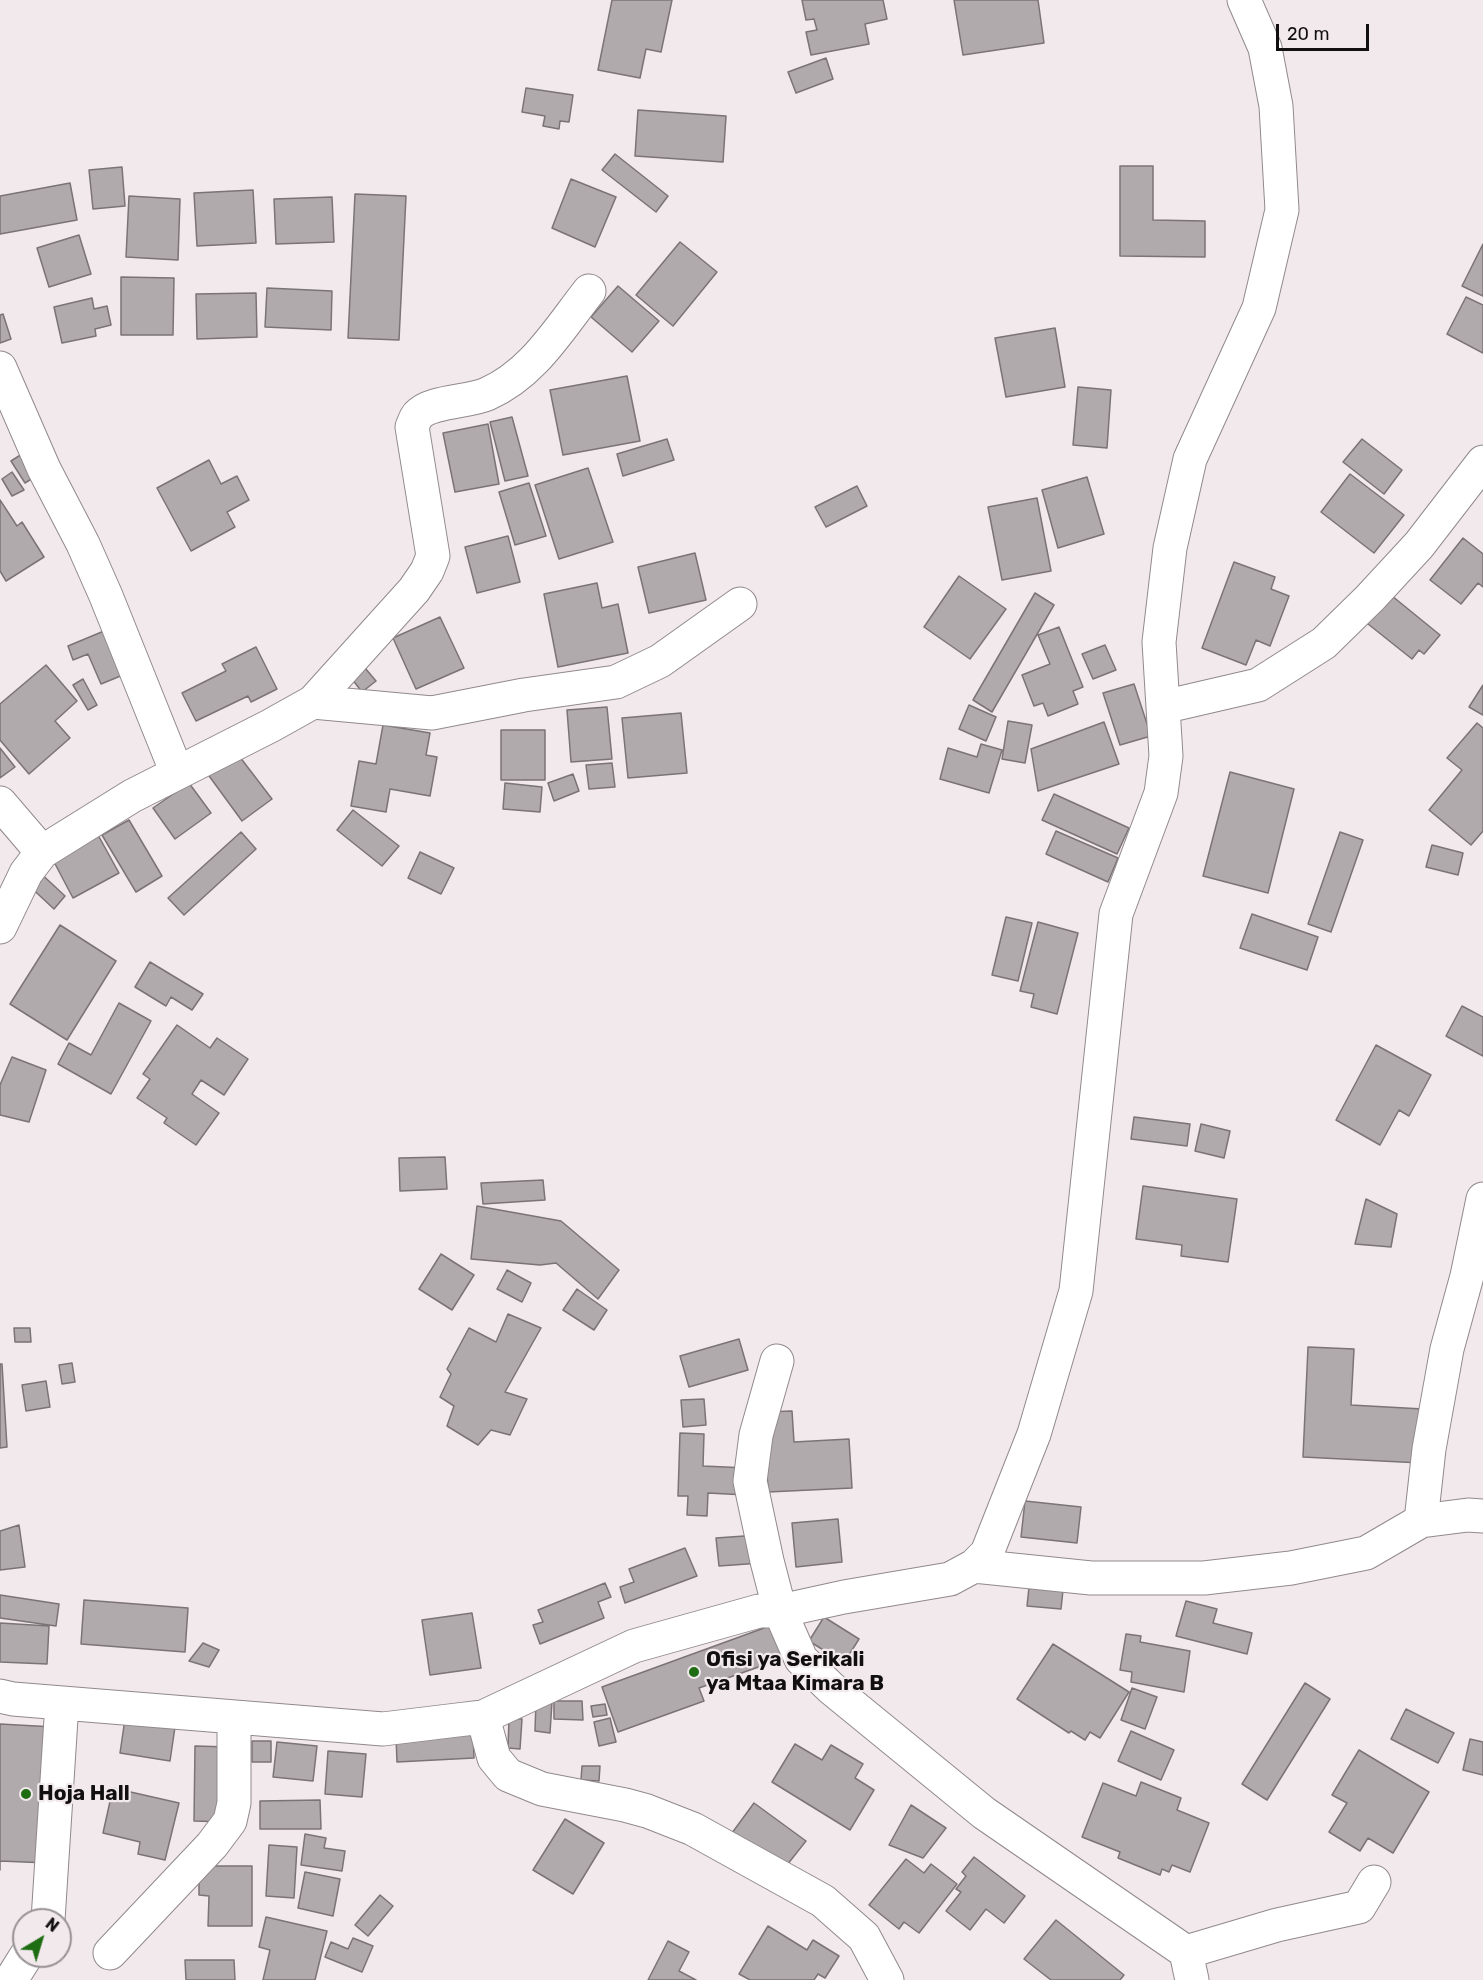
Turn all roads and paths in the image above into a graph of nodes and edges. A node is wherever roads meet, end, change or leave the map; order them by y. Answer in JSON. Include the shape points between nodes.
{"nodes":[{"id":1,"x":1244,"y":0,"type":"edge"},
{"id":2,"x":589,"y":291,"type":"dead end"},
{"id":3,"x":0,"y":368,"type":"edge"},
{"id":4,"x":1483,"y":462,"type":"edge"},
{"id":5,"x":740,"y":604,"type":"dead end"},
{"id":6,"x":313,"y":702,"type":"junction"},
{"id":7,"x":1163,"y":707,"type":"junction"},
{"id":8,"x":177,"y":773,"type":"junction"},
{"id":9,"x":0,"y":803,"type":"edge"},
{"id":10,"x":42,"y":852,"type":"junction"},
{"id":11,"x":0,"y":927,"type":"edge"},
{"id":12,"x":1483,"y":1199,"type":"edge"},
{"id":13,"x":777,"y":1360,"type":"dead end"},
{"id":14,"x":1483,"y":1516,"type":"edge"},
{"id":15,"x":1421,"y":1521,"type":"junction"},
{"id":16,"x":974,"y":1566,"type":"junction"},
{"id":17,"x":780,"y":1611,"type":"junction"},
{"id":18,"x":0,"y":1696,"type":"edge"},
{"id":19,"x":62,"y":1703,"type":"junction"},
{"id":20,"x":234,"y":1717,"type":"junction"},
{"id":21,"x":483,"y":1717,"type":"junction"},
{"id":22,"x":1374,"y":1882,"type":"dead end"},
{"id":23,"x":49,"y":1908,"type":"edge"},
{"id":24,"x":110,"y":1953,"type":"dead end"},
{"id":25,"x":1189,"y":1966,"type":"edge"},
{"id":26,"x":887,"y":1980,"type":"edge"}],
"edges":[{"from":1,"to":7,"type":"street","via":[[1265,48],[1276,106],[1282,210],[1259,308],[1190,459],[1170,548],[1162,619]]},
{"from":2,"to":6,"type":"street","via":[[539,356],[510,383],[484,395],[426,409],[416,416],[412,427],[433,556],[414,590]]},
{"from":3,"to":8,"type":"street","via":[[106,596]]},
{"from":4,"to":7,"type":"street","via":[[1419,545],[1324,643],[1258,685]]},
{"from":5,"to":6,"type":"street","via":[[660,661],[616,682],[432,713]]},
{"from":6,"to":8,"type":"street"},
{"from":7,"to":16,"type":"street","via":[[1166,756],[1161,793],[1116,914],[1076,1291],[1034,1434],[987,1553]]},
{"from":8,"to":10,"type":"street"},
{"from":9,"to":10,"type":"street"},
{"from":10,"to":11,"type":"street","via":[[26,873]]},
{"from":12,"to":15,"type":"street","via":[[1447,1349]]},
{"from":13,"to":17,"type":"street","via":[[756,1435],[750,1480]]},
{"from":14,"to":15,"type":"street"},
{"from":15,"to":16,"type":"street","via":[[1366,1553],[1291,1568],[1204,1578],[1091,1578]]},
{"from":16,"to":17,"type":"street","via":[[950,1579]]},
{"from":17,"to":21,"type":"street","via":[[759,1611],[634,1646]]},
{"from":17,"to":25,"type":"street","via":[[801,1659],[831,1688],[984,1814]]},
{"from":18,"to":19,"type":"street"},
{"from":19,"to":20,"type":"street"},
{"from":19,"to":23,"type":"street"},
{"from":20,"to":21,"type":"street","via":[[383,1729]]},
{"from":20,"to":24,"type":"street","via":[[234,1803],[230,1821]]},
{"from":21,"to":26,"type":"street","via":[[495,1758],[508,1775],[542,1789],[625,1804],[703,1834],[823,1901],[864,1937]]},
{"from":22,"to":25,"type":"street","via":[[1359,1907],[1277,1925]]}]}
